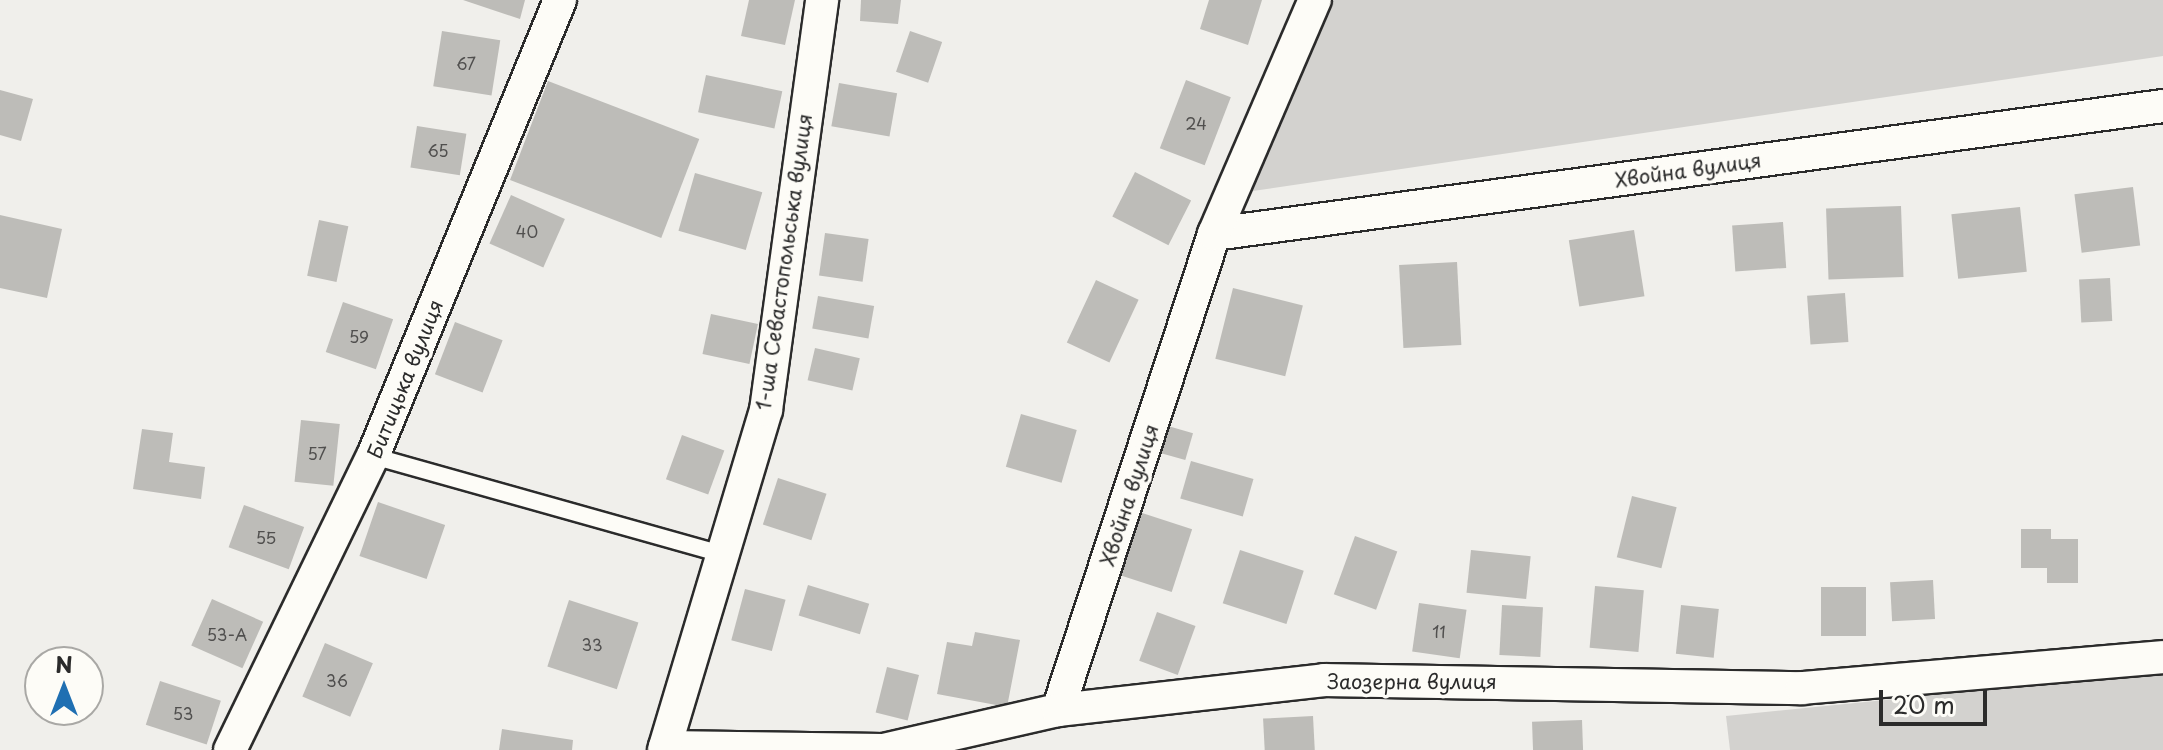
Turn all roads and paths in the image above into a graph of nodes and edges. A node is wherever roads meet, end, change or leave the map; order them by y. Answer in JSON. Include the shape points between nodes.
{"nodes":[{"id":1,"x":560,"y":0,"type":"edge"},
{"id":2,"x":822,"y":0,"type":"edge"},
{"id":3,"x":1315,"y":0,"type":"edge"},
{"id":4,"x":2163,"y":106,"type":"edge"},
{"id":5,"x":1214,"y":234,"type":"junction"},
{"id":6,"x":373,"y":456,"type":"junction"},
{"id":7,"x":722,"y":554,"type":"junction"},
{"id":8,"x":2163,"y":657,"type":"edge"},
{"id":9,"x":1058,"y":710,"type":"junction"},
{"id":10,"x":664,"y":748,"type":"edge"},
{"id":11,"x":230,"y":750,"type":"edge"},
{"id":12,"x":883,"y":750,"type":"edge"}],
"edges":[{"from":1,"to":6,"type":"street","name":"Битицька вулиця"},
{"from":2,"to":7,"type":"street","name":"1-ша Севастопольська вулиця","via":[[766,410]]},
{"from":3,"to":5,"type":"street","name":"Хвойна вулиця"},
{"from":4,"to":5,"type":"street","name":"Хвойна вулиця"},
{"from":5,"to":9,"type":"street","name":"Хвойна вулиця"},
{"from":6,"to":7,"type":"lane"},
{"from":6,"to":11,"type":"street","name":"Битицька вулиця"},
{"from":7,"to":10,"type":"street","name":"1-ша Севастопольська вулиця"},
{"from":8,"to":9,"type":"street","name":"Заозерна вулиця","via":[[1802,688],[1324,680]]},
{"from":9,"to":12,"type":"street","name":"Заозерна вулиця"},
{"from":10,"to":12,"type":"street","name":"Заозерна вулиця"}]}
